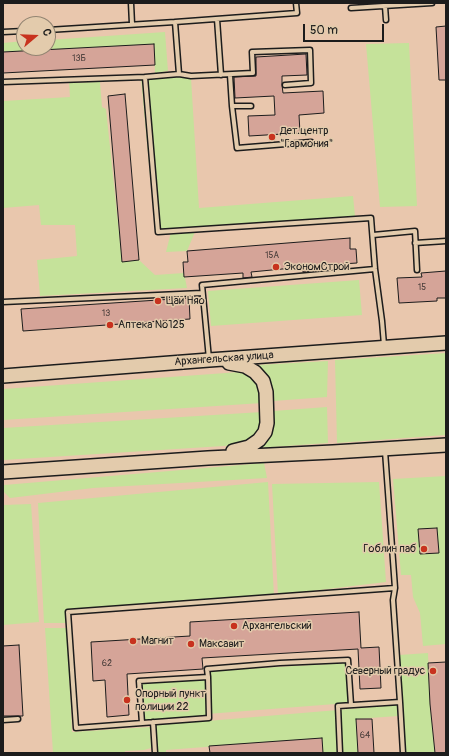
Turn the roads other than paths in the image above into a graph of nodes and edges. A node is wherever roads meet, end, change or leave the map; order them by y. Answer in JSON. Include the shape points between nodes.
{"nodes":[{"id":1,"x":131,"y":3,"type":"edge"},
{"id":2,"x":296,"y":3,"type":"edge"},
{"id":3,"x":432,"y":3,"type":"edge"},
{"id":4,"x":360,"y":5,"type":"edge"},
{"id":5,"x":385,"y":6,"type":"junction"},
{"id":6,"x":351,"y":8,"type":"dead end"},
{"id":7,"x":217,"y":19,"type":"junction"},
{"id":8,"x":386,"y":20,"type":"dead end"},
{"id":9,"x":175,"y":22,"type":"junction"},
{"id":10,"x":132,"y":24,"type":"junction"},
{"id":11,"x":56,"y":29,"type":"edge"},
{"id":12,"x":16,"y":31,"type":"edge"},
{"id":13,"x":3,"y":32,"type":"edge"},
{"id":14,"x":179,"y":74,"type":"junction"},
{"id":15,"x":221,"y":75,"type":"junction"},
{"id":16,"x":230,"y":75,"type":"junction"},
{"id":17,"x":145,"y":77,"type":"junction"},
{"id":18,"x":3,"y":82,"type":"edge"},
{"id":19,"x":285,"y":84,"type":"dead end"},
{"id":20,"x":232,"y":106,"type":"junction"},
{"id":21,"x":252,"y":106,"type":"dead end"},
{"id":22,"x":311,"y":142,"type":"dead end"},
{"id":23,"x":373,"y":235,"type":"junction"},
{"id":24,"x":446,"y":241,"type":"edge"},
{"id":25,"x":415,"y":243,"type":"junction"},
{"id":26,"x":375,"y":269,"type":"junction"},
{"id":27,"x":417,"y":270,"type":"dead end"},
{"id":28,"x":202,"y":292,"type":"junction"},
{"id":29,"x":3,"y":302,"type":"edge"},
{"id":30,"x":446,"y":343,"type":"edge"},
{"id":31,"x":384,"y":347,"type":"junction"},
{"id":32,"x":209,"y":360,"type":"junction"},
{"id":33,"x":3,"y":376,"type":"edge"},
{"id":34,"x":446,"y":445,"type":"edge"},
{"id":35,"x":385,"y":449,"type":"junction"},
{"id":36,"x":208,"y":458,"type":"junction"},
{"id":37,"x":3,"y":472,"type":"edge"},
{"id":38,"x":395,"y":588,"type":"junction"},
{"id":39,"x":208,"y":677,"type":"junction"},
{"id":40,"x":400,"y":702,"type":"junction"},
{"id":41,"x":351,"y":705,"type":"junction"},
{"id":42,"x":18,"y":719,"type":"dead end"},
{"id":43,"x":3,"y":720,"type":"edge"},
{"id":44,"x":153,"y":722,"type":"junction"},
{"id":45,"x":142,"y":723,"type":"junction"},
{"id":46,"x":155,"y":753,"type":"edge"},
{"id":47,"x":340,"y":753,"type":"edge"},
{"id":48,"x":403,"y":753,"type":"edge"}],
"edges":[{"from":1,"to":10,"type":"lane"},
{"from":2,"to":7,"type":"lane","via":[[297,13]]},
{"from":3,"to":5,"type":"lane"},
{"from":4,"to":5,"type":"lane"},
{"from":4,"to":6,"type":"lane"},
{"from":5,"to":8,"type":"lane"},
{"from":7,"to":9,"type":"lane"},
{"from":7,"to":15,"type":"lane"},
{"from":9,"to":10,"type":"lane"},
{"from":9,"to":14,"type":"lane"},
{"from":10,"to":11,"type":"lane"},
{"from":12,"to":13,"type":"lane"},
{"from":14,"to":15,"type":"lane"},
{"from":14,"to":17,"type":"lane"},
{"from":15,"to":16,"type":"lane"},
{"from":16,"to":19,"type":"lane","via":[[253,74],[252,52],[310,50],[311,83]]},
{"from":16,"to":20,"type":"lane"},
{"from":17,"to":18,"type":"lane"},
{"from":17,"to":23,"type":"lane","via":[[158,232],[371,218]]},
{"from":20,"to":21,"type":"lane"},
{"from":20,"to":22,"type":"lane","via":[[237,148]]},
{"from":23,"to":25,"type":"lane","via":[[415,231]]},
{"from":23,"to":26,"type":"lane"},
{"from":24,"to":25,"type":"lane"},
{"from":25,"to":27,"type":"lane"},
{"from":26,"to":28,"type":"lane","via":[[202,285]]},
{"from":26,"to":31,"type":"lane"},
{"from":28,"to":29,"type":"lane"},
{"from":28,"to":32,"type":"lane"},
{"from":30,"to":31,"type":"main road","name":"Архангельская улица"},
{"from":31,"to":32,"type":"main road","name":"Архангельская улица"},
{"from":32,"to":33,"type":"main road","name":"Архангельская улица"},
{"from":32,"to":36,"type":"main road","via":[[245,366],[255,372],[263,381],[266,392],[267,423],[265,432],[259,440],[249,447]]},
{"from":34,"to":35,"type":"main road"},
{"from":35,"to":36,"type":"main road"},
{"from":35,"to":38,"type":"lane"},
{"from":36,"to":37,"type":"main road"},
{"from":38,"to":40,"type":"lane","via":[[393,600]]},
{"from":38,"to":45,"type":"lane","via":[[68,612],[76,728]]},
{"from":39,"to":41,"type":"lane","via":[[207,669],[348,660]]},
{"from":39,"to":44,"type":"lane","via":[[209,718]]},
{"from":39,"to":45,"type":"lane","via":[[139,681]]},
{"from":40,"to":41,"type":"lane"},
{"from":40,"to":48,"type":"lane"},
{"from":41,"to":47,"type":"lane","via":[[338,706]]},
{"from":42,"to":43,"type":"lane"},
{"from":44,"to":45,"type":"lane"},
{"from":44,"to":46,"type":"lane"}]}
